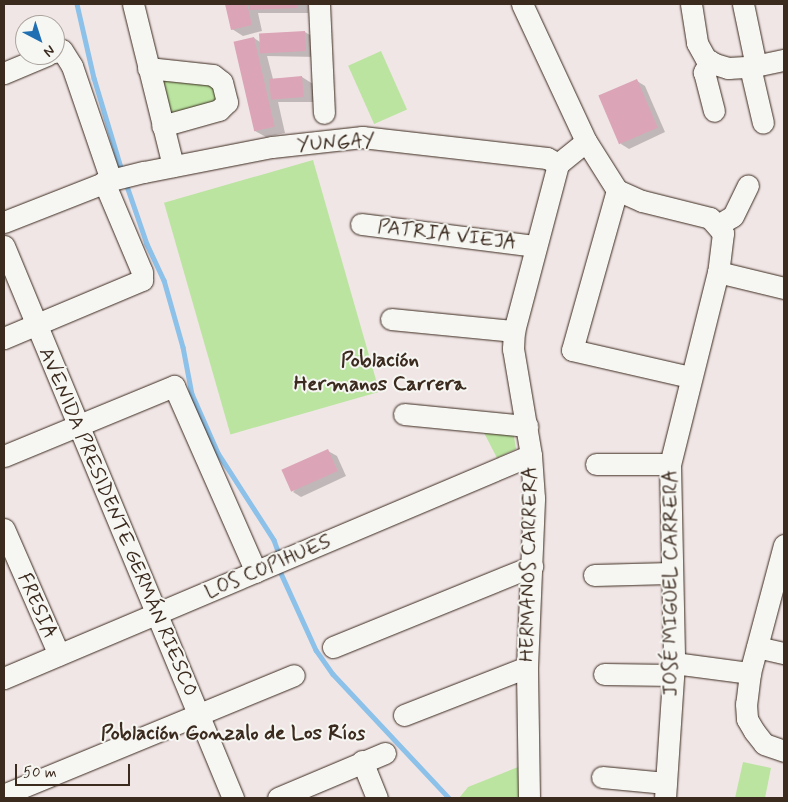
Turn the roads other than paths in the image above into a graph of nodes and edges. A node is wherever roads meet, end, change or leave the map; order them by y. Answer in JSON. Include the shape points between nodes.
{"nodes":[{"id":1,"x":133,"y":4,"type":"edge"},
{"id":2,"x":319,"y":4,"type":"edge"},
{"id":3,"x":522,"y":4,"type":"edge"},
{"id":4,"x":691,"y":4,"type":"edge"},
{"id":5,"x":743,"y":4,"type":"edge"},
{"id":6,"x":65,"y":60,"type":"edge"},
{"id":7,"x":784,"y":60,"type":"edge"},
{"id":8,"x":710,"y":61,"type":"junction"},
{"id":9,"x":25,"y":65,"type":"edge"},
{"id":10,"x":753,"y":67,"type":"junction"},
{"id":11,"x":148,"y":68,"type":"junction"},
{"id":12,"x":4,"y":74,"type":"edge"},
{"id":13,"x":714,"y":111,"type":"dead end"},
{"id":14,"x":324,"y":113,"type":"dead end"},
{"id":15,"x":763,"y":123,"type":"dead end"},
{"id":16,"x":162,"y":126,"type":"junction"},
{"id":17,"x":586,"y":141,"type":"junction"},
{"id":18,"x":558,"y":164,"type":"junction"},
{"id":19,"x":173,"y":166,"type":"junction"},
{"id":20,"x":108,"y":181,"type":"junction"},
{"id":21,"x":748,"y":185,"type":"dead end"},
{"id":22,"x":617,"y":190,"type":"junction"},
{"id":23,"x":4,"y":222,"type":"edge"},
{"id":24,"x":361,"y":224,"type":"dead end"},
{"id":25,"x":718,"y":225,"type":"junction"},
{"id":26,"x":4,"y":246,"type":"edge"},
{"id":27,"x":534,"y":246,"type":"junction"},
{"id":28,"x":718,"y":272,"type":"junction"},
{"id":29,"x":784,"y":288,"type":"edge"},
{"id":30,"x":391,"y":319,"type":"dead end"},
{"id":31,"x":37,"y":326,"type":"junction"},
{"id":32,"x":514,"y":331,"type":"junction"},
{"id":33,"x":4,"y":338,"type":"edge"},
{"id":34,"x":690,"y":377,"type":"junction"},
{"id":35,"x":404,"y":414,"type":"dead end"},
{"id":36,"x":78,"y":426,"type":"junction"},
{"id":37,"x":527,"y":426,"type":"junction"},
{"id":38,"x":531,"y":455,"type":"junction"},
{"id":39,"x":4,"y":456,"type":"edge"},
{"id":40,"x":596,"y":464,"type":"dead end"},
{"id":41,"x":670,"y":464,"type":"junction"},
{"id":42,"x":4,"y":529,"type":"edge"},
{"id":43,"x":784,"y":545,"type":"edge"},
{"id":44,"x":532,"y":566,"type":"junction"},
{"id":45,"x":256,"y":572,"type":"junction"},
{"id":46,"x":781,"y":572,"type":"edge"},
{"id":47,"x":670,"y":573,"type":"junction"},
{"id":48,"x":594,"y":575,"type":"dead end"},
{"id":49,"x":156,"y":613,"type":"junction"},
{"id":50,"x":332,"y":647,"type":"dead end"},
{"id":51,"x":757,"y":647,"type":"junction"},
{"id":52,"x":784,"y":653,"type":"edge"},
{"id":53,"x":59,"y":655,"type":"junction"},
{"id":54,"x":527,"y":667,"type":"junction"},
{"id":55,"x":674,"y":669,"type":"junction"},
{"id":56,"x":604,"y":674,"type":"dead end"},
{"id":57,"x":750,"y":674,"type":"junction"},
{"id":58,"x":294,"y":675,"type":"dead end"},
{"id":59,"x":4,"y":678,"type":"edge"},
{"id":60,"x":198,"y":715,"type":"junction"},
{"id":61,"x":404,"y":715,"type":"dead end"},
{"id":62,"x":784,"y":751,"type":"edge"},
{"id":63,"x":385,"y":753,"type":"dead end"},
{"id":64,"x":362,"y":761,"type":"junction"},
{"id":65,"x":602,"y":777,"type":"dead end"},
{"id":66,"x":8,"y":791,"type":"edge"},
{"id":67,"x":666,"y":791,"type":"edge"},
{"id":68,"x":233,"y":798,"type":"edge"},
{"id":69,"x":278,"y":798,"type":"edge"},
{"id":70,"x":377,"y":798,"type":"edge"},
{"id":71,"x":529,"y":798,"type":"edge"}],
"edges":[{"from":1,"to":11,"type":"street"},
{"from":2,"to":14,"type":"street"},
{"from":3,"to":17,"type":"street"},
{"from":4,"to":8,"type":"street","via":[[697,43]]},
{"from":5,"to":10,"type":"street"},
{"from":6,"to":20,"type":"street","via":[[72,66]]},
{"from":7,"to":10,"type":"street"},
{"from":8,"to":10,"type":"street","via":[[728,68]]},
{"from":8,"to":13,"type":"street","via":[[704,72]]},
{"from":9,"to":12,"type":"street"},
{"from":10,"to":15,"type":"street"},
{"from":11,"to":16,"type":"street"},
{"from":11,"to":16,"type":"street","via":[[213,76],[222,82],[227,102],[219,110]]},
{"from":16,"to":19,"type":"street"},
{"from":17,"to":18,"type":"street"},
{"from":17,"to":22,"type":"street"},
{"from":18,"to":19,"type":"street","name":"YUNGAY","via":[[547,158],[362,137],[272,147]]},
{"from":18,"to":27,"type":"street","name":"HERMANOS CARRERA"},
{"from":19,"to":20,"type":"street","name":"YUNGAY"},
{"from":20,"to":23,"type":"street"},
{"from":20,"to":31,"type":"street","via":[[142,272],[142,280]]},
{"from":21,"to":25,"type":"street","via":[[733,216]]},
{"from":22,"to":25,"type":"street","via":[[642,201],[710,218]]},
{"from":22,"to":34,"type":"street","via":[[572,350]]},
{"from":24,"to":27,"type":"street","name":"PATRIA VIEJA"},
{"from":25,"to":28,"type":"street","name":"JOSÉ MIGUEL CARRERA","via":[[724,241]]},
{"from":26,"to":31,"type":"street","name":"AVENIDA PRESIDENTE GERMÁN RIESCO"},
{"from":27,"to":32,"type":"street","name":"HERMANOS CARRERA"},
{"from":28,"to":29,"type":"street"},
{"from":28,"to":34,"type":"street","name":"JOSÉ MIGUEL CARRERA"},
{"from":30,"to":32,"type":"street"},
{"from":31,"to":33,"type":"street"},
{"from":31,"to":36,"type":"street","name":"AVENIDA PRESIDENTE GERMÁN RIESCO"},
{"from":32,"to":37,"type":"street","name":"HERMANOS CARRERA","via":[[513,349]]},
{"from":34,"to":41,"type":"street","name":"JOSÉ MIGUEL CARRERA"},
{"from":35,"to":37,"type":"street"},
{"from":36,"to":39,"type":"street"},
{"from":36,"to":45,"type":"street","via":[[174,386]]},
{"from":36,"to":49,"type":"street","name":"AVENIDA PRESIDENTE GERMÁN RIESCO"},
{"from":37,"to":38,"type":"street","name":"HERMANOS CARRERA"},
{"from":38,"to":44,"type":"street","name":"HERMANOS CARRERA"},
{"from":38,"to":45,"type":"street","name":"LOS COPIHUES"},
{"from":40,"to":41,"type":"street"},
{"from":41,"to":47,"type":"street","name":"JOSÉ MIGUEL CARRERA"},
{"from":42,"to":53,"type":"street","name":"FRESIA"},
{"from":43,"to":46,"type":"street"},
{"from":44,"to":50,"type":"street"},
{"from":44,"to":54,"type":"street","name":"HERMANOS CARRERA"},
{"from":45,"to":49,"type":"street","name":"LOS COPIHUES"},
{"from":46,"to":51,"type":"street"},
{"from":47,"to":48,"type":"street"},
{"from":47,"to":55,"type":"street","name":"JOSÉ MIGUEL CARRERA"},
{"from":49,"to":53,"type":"street","name":"LOS COPIHUES"},
{"from":49,"to":60,"type":"street","name":"AVENIDA PRESIDENTE GERMÁN RIESCO"},
{"from":51,"to":52,"type":"street"},
{"from":51,"to":57,"type":"street"},
{"from":53,"to":59,"type":"street","name":"LOS COPIHUES"},
{"from":54,"to":61,"type":"street"},
{"from":54,"to":71,"type":"street","name":"HERMANOS CARRERA"},
{"from":55,"to":56,"type":"street"},
{"from":55,"to":57,"type":"street"},
{"from":55,"to":67,"type":"street","name":"JOSÉ MIGUEL CARRERA"},
{"from":57,"to":62,"type":"street","via":[[747,719],[764,744]]},
{"from":58,"to":60,"type":"street"},
{"from":60,"to":66,"type":"street"},
{"from":60,"to":68,"type":"street","name":"AVENIDA PRESIDENTE GERMÁN RIESCO"},
{"from":63,"to":64,"type":"street"},
{"from":64,"to":69,"type":"street"},
{"from":64,"to":70,"type":"street"},
{"from":65,"to":67,"type":"street"}]}
